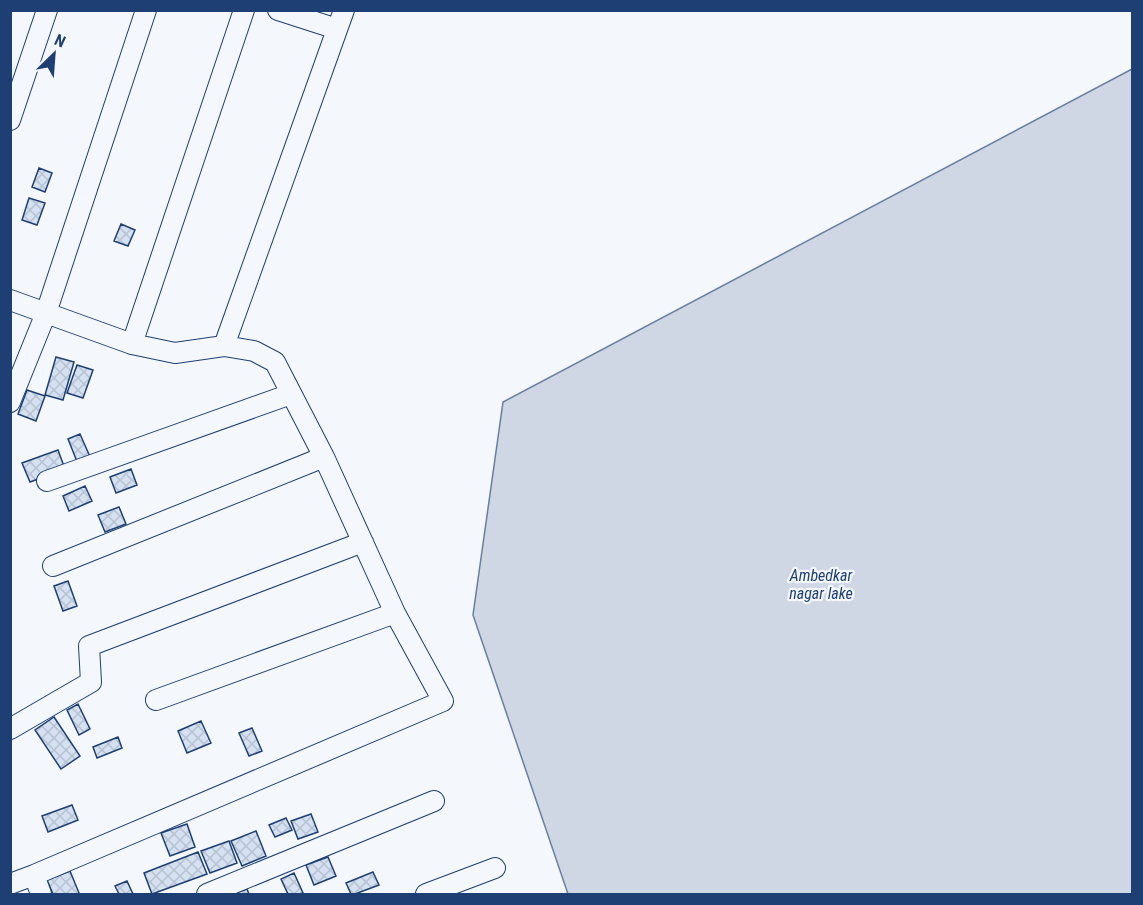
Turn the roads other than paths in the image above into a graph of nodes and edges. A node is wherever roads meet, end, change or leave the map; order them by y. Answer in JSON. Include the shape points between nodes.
{"nodes":[{"id":1,"x":47,"y":10,"type":"edge"},
{"id":2,"x":146,"y":10,"type":"edge"},
{"id":3,"x":244,"y":10,"type":"edge"},
{"id":4,"x":278,"y":10,"type":"edge"},
{"id":5,"x":340,"y":20,"type":"edge"},
{"id":6,"x":10,"y":120,"type":"edge"},
{"id":7,"x":10,"y":300,"type":"edge"},
{"id":8,"x":46,"y":313,"type":"junction"},
{"id":9,"x":132,"y":344,"type":"junction"},
{"id":10,"x":224,"y":346,"type":"junction"},
{"id":11,"x":291,"y":394,"type":"junction"},
{"id":12,"x":10,"y":402,"type":"edge"},
{"id":13,"x":324,"y":457,"type":"junction"},
{"id":14,"x":46,"y":480,"type":"dead end"},
{"id":15,"x":363,"y":542,"type":"junction"},
{"id":16,"x":53,"y":566,"type":"dead end"},
{"id":17,"x":395,"y":613,"type":"junction"},
{"id":18,"x":156,"y":700,"type":"dead end"},
{"id":19,"x":10,"y":729,"type":"edge"},
{"id":20,"x":434,"y":801,"type":"dead end"},
{"id":21,"x":495,"y":868,"type":"dead end"},
{"id":22,"x":34,"y":875,"type":"junction"},
{"id":23,"x":10,"y":884,"type":"edge"},
{"id":24,"x":41,"y":894,"type":"edge"},
{"id":25,"x":207,"y":894,"type":"edge"},
{"id":26,"x":426,"y":894,"type":"edge"}],
"edges":[{"from":1,"to":6,"type":"street"},
{"from":2,"to":8,"type":"street"},
{"from":3,"to":9,"type":"street"},
{"from":4,"to":5,"type":"street"},
{"from":5,"to":10,"type":"street"},
{"from":7,"to":8,"type":"street"},
{"from":8,"to":9,"type":"street"},
{"from":8,"to":12,"type":"street"},
{"from":9,"to":10,"type":"street","via":[[175,353]]},
{"from":10,"to":11,"type":"street","via":[[254,351],[274,362]]},
{"from":11,"to":13,"type":"street"},
{"from":11,"to":14,"type":"street"},
{"from":13,"to":15,"type":"street"},
{"from":13,"to":16,"type":"street"},
{"from":15,"to":17,"type":"street"},
{"from":15,"to":19,"type":"street","via":[[89,646],[91,682]]},
{"from":17,"to":18,"type":"street"},
{"from":17,"to":22,"type":"street","via":[[443,701]]},
{"from":20,"to":25,"type":"street"},
{"from":21,"to":26,"type":"street"},
{"from":22,"to":23,"type":"street"},
{"from":22,"to":24,"type":"street"}]}
